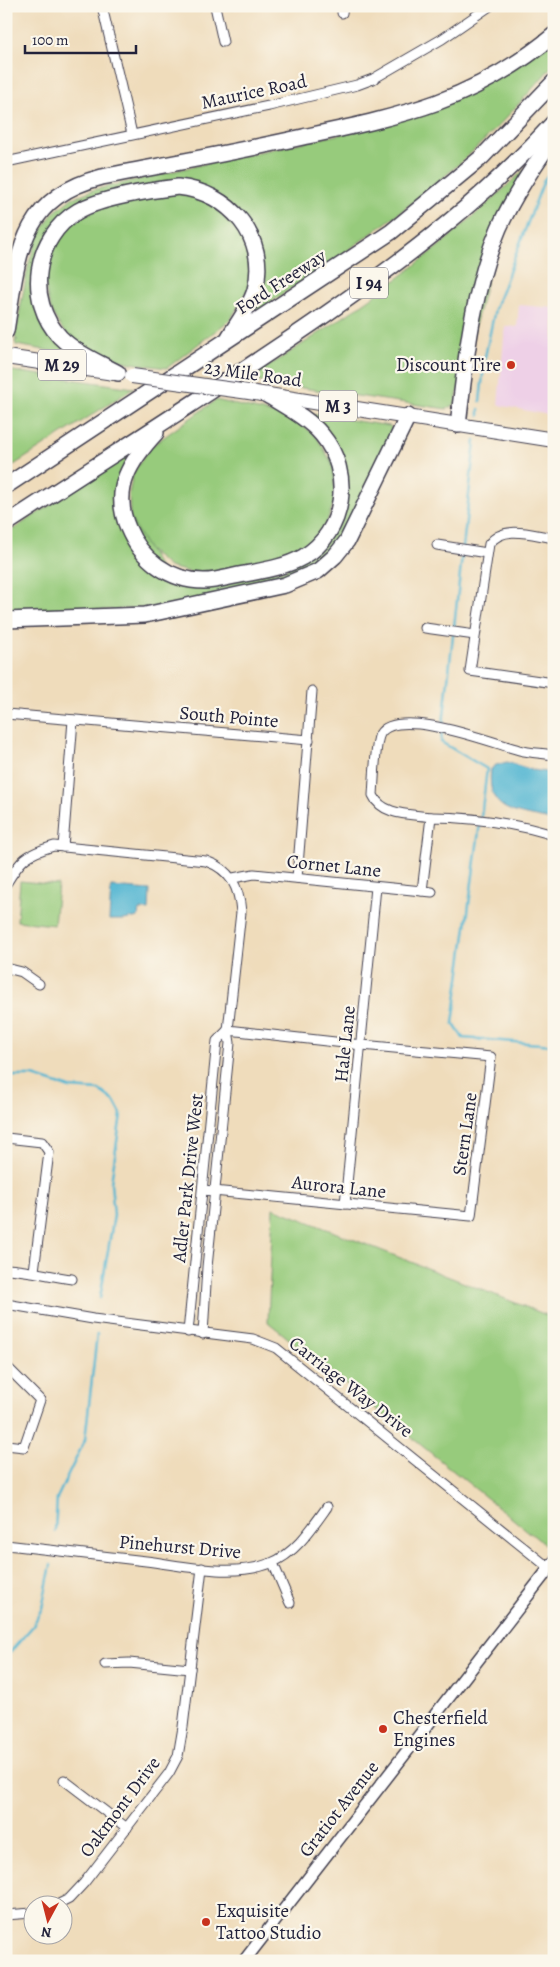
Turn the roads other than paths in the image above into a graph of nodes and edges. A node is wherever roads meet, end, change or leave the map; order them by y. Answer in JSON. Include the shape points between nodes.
{"nodes":[{"id":1,"x":102,"y":6,"type":"edge"},
{"id":2,"x":215,"y":6,"type":"edge"},
{"id":3,"x":490,"y":6,"type":"edge"},
{"id":4,"x":554,"y":35,"type":"edge"},
{"id":5,"x":223,"y":42,"type":"dead end"},
{"id":6,"x":554,"y":82,"type":"edge"},
{"id":7,"x":554,"y":122,"type":"edge"},
{"id":8,"x":132,"y":134,"type":"junction"},
{"id":9,"x":554,"y":137,"type":"edge"},
{"id":10,"x":6,"y":162,"type":"edge"},
{"id":11,"x":6,"y":331,"type":"edge"},
{"id":12,"x":225,"y":343,"type":"junction"},
{"id":13,"x":6,"y":357,"type":"edge"},
{"id":14,"x":125,"y":374,"type":"junction"},
{"id":15,"x":267,"y":395,"type":"junction"},
{"id":16,"x":408,"y":416,"type":"junction"},
{"id":17,"x":166,"y":422,"type":"junction"},
{"id":18,"x":458,"y":425,"type":"junction"},
{"id":19,"x":554,"y":440,"type":"edge"},
{"id":20,"x":6,"y":486,"type":"edge"},
{"id":21,"x":6,"y":524,"type":"edge"},
{"id":22,"x":554,"y":538,"type":"edge"},
{"id":23,"x":437,"y":545,"type":"dead end"},
{"id":24,"x":487,"y":553,"type":"junction"},
{"id":25,"x":6,"y":620,"type":"edge"},
{"id":26,"x":425,"y":628,"type":"dead end"},
{"id":27,"x":475,"y":635,"type":"junction"},
{"id":28,"x":554,"y":683,"type":"edge"},
{"id":29,"x":312,"y":691,"type":"dead end"},
{"id":30,"x":6,"y":714,"type":"edge"},
{"id":31,"x":73,"y":720,"type":"junction"},
{"id":32,"x":309,"y":740,"type":"junction"},
{"id":33,"x":554,"y":755,"type":"edge"},
{"id":34,"x":431,"y":817,"type":"junction"},
{"id":35,"x":554,"y":835,"type":"edge"},
{"id":36,"x":63,"y":847,"type":"junction"},
{"id":37,"x":233,"y":878,"type":"junction"},
{"id":38,"x":297,"y":878,"type":"junction"},
{"id":39,"x":6,"y":884,"type":"edge"},
{"id":40,"x":376,"y":886,"type":"junction"},
{"id":41,"x":6,"y":968,"type":"edge"},
{"id":42,"x":39,"y":984,"type":"dead end"},
{"id":43,"x":228,"y":1030,"type":"junction"},
{"id":44,"x":362,"y":1045,"type":"junction"},
{"id":45,"x":6,"y":1138,"type":"edge"},
{"id":46,"x":203,"y":1190,"type":"junction"},
{"id":47,"x":214,"y":1191,"type":"junction"},
{"id":48,"x":345,"y":1204,"type":"junction"},
{"id":49,"x":471,"y":1216,"type":"joint"},
{"id":50,"x":6,"y":1269,"type":"edge"},
{"id":51,"x":34,"y":1271,"type":"junction"},
{"id":52,"x":72,"y":1278,"type":"dead end"},
{"id":53,"x":6,"y":1304,"type":"edge"},
{"id":54,"x":188,"y":1332,"type":"junction"},
{"id":55,"x":203,"y":1334,"type":"junction"},
{"id":56,"x":6,"y":1366,"type":"edge"},
{"id":57,"x":6,"y":1445,"type":"edge"},
{"id":58,"x":327,"y":1508,"type":"dead end"},
{"id":59,"x":6,"y":1545,"type":"edge"},
{"id":60,"x":273,"y":1563,"type":"junction"},
{"id":61,"x":551,"y":1565,"type":"edge"},
{"id":62,"x":202,"y":1568,"type":"junction"},
{"id":63,"x":290,"y":1603,"type":"dead end"},
{"id":64,"x":105,"y":1664,"type":"dead end"},
{"id":65,"x":190,"y":1669,"type":"junction"},
{"id":66,"x":64,"y":1780,"type":"dead end"},
{"id":67,"x":127,"y":1828,"type":"junction"},
{"id":68,"x":72,"y":1895,"type":"edge"},
{"id":69,"x":22,"y":1914,"type":"edge"},
{"id":70,"x":6,"y":1915,"type":"edge"},
{"id":71,"x":244,"y":1961,"type":"edge"}],
"edges":[{"from":1,"to":8,"type":"street"},
{"from":2,"to":5,"type":"street"},
{"from":3,"to":8,"type":"street","name":"Maurice Road","via":[[442,39],[365,82],[270,106]]},
{"from":4,"to":11,"type":"highway","via":[[507,70],[428,107],[384,120],[250,149],[102,176],[62,192],[38,215],[24,241]]},
{"from":6,"to":12,"type":"highway","name":"Ford Freeway","number":"I 94","via":[[482,156],[420,209],[357,256]]},
{"from":7,"to":17,"type":"highway","number":"I 94","via":[[477,199],[421,246]]},
{"from":8,"to":10,"type":"street","name":"Maurice Road"},
{"from":9,"to":18,"type":"highway","via":[[508,209],[486,262],[470,332]]},
{"from":12,"to":14,"type":"highway","via":[[251,301],[257,280],[253,242],[238,216],[213,196],[190,189],[165,189],[103,202],[79,210],[53,235],[42,257],[38,288],[46,315],[59,336],[80,352]]},
{"from":12,"to":20,"type":"highway","name":"Ford Freeway","number":"I 94"},
{"from":13,"to":14,"type":"main road","name":"23 Mile Road","number":"M 29"},
{"from":14,"to":15,"type":"main road","name":"23 Mile Road","number":"M 3","bridge":true},
{"from":15,"to":16,"type":"main road","name":"23 Mile Road","number":"M 3"},
{"from":15,"to":17,"type":"highway","via":[[321,433],[336,456],[341,479],[341,501],[329,532],[313,549],[285,565],[198,581],[171,574],[136,545],[126,525],[122,492],[133,460]]},
{"from":16,"to":18,"type":"main road","name":"23 Mile Road","number":"M 3"},
{"from":16,"to":25,"type":"highway","via":[[347,540],[331,560],[309,576],[285,586],[164,612],[125,617]]},
{"from":17,"to":21,"type":"highway","number":"I 94"},
{"from":18,"to":19,"type":"main road","name":"23 Mile Road","number":"M 3"},
{"from":22,"to":24,"type":"street","via":[[504,532],[494,538]]},
{"from":23,"to":24,"type":"street"},
{"from":24,"to":27,"type":"street"},
{"from":26,"to":27,"type":"street"},
{"from":27,"to":28,"type":"street","via":[[470,670]]},
{"from":29,"to":32,"type":"street"},
{"from":30,"to":31,"type":"street","name":"South Pointe"},
{"from":31,"to":32,"type":"street","name":"South Pointe"},
{"from":31,"to":36,"type":"street"},
{"from":32,"to":38,"type":"street"},
{"from":33,"to":34,"type":"street","via":[[521,750],[458,731],[398,723],[387,727],[379,736],[373,796],[377,804],[386,810]]},
{"from":34,"to":35,"type":"street","via":[[490,820]]},
{"from":34,"to":40,"type":"street","name":"Cornet Lane","via":[[427,892]]},
{"from":36,"to":37,"type":"street","via":[[206,862],[215,864]]},
{"from":36,"to":39,"type":"street","via":[[38,850],[21,860]]},
{"from":37,"to":38,"type":"street","name":"Cornet Lane","via":[[254,874]]},
{"from":37,"to":43,"type":"street","name":"Adler Park Drive West","via":[[241,912]]},
{"from":38,"to":40,"type":"street","name":"Cornet Lane"},
{"from":40,"to":44,"type":"street","name":"Hale Lane"},
{"from":41,"to":42,"type":"street","via":[[22,972]]},
{"from":43,"to":44,"type":"street"},
{"from":43,"to":46,"type":"street","name":"Adler Park Drive West","via":[[217,1041]]},
{"from":43,"to":47,"type":"street","name":"Adler Park Drive West","via":[[230,1043]]},
{"from":44,"to":48,"type":"street","name":"Hale Lane"},
{"from":44,"to":49,"type":"street","name":"Stern Lane","via":[[491,1057]]},
{"from":45,"to":51,"type":"street","via":[[42,1142],[49,1152]]},
{"from":46,"to":47,"type":"street","name":"Aurora Lane"},
{"from":46,"to":54,"type":"street","name":"Adler Park Drive West"},
{"from":47,"to":48,"type":"street","name":"Aurora Lane"},
{"from":47,"to":55,"type":"street","name":"Adler Park Drive West"},
{"from":48,"to":49,"type":"street","name":"Aurora Lane"},
{"from":50,"to":51,"type":"street"},
{"from":51,"to":52,"type":"street","via":[[44,1276]]},
{"from":53,"to":54,"type":"street","name":"Carriage Way Drive"},
{"from":54,"to":55,"type":"street","name":"Carriage Way Drive"},
{"from":55,"to":61,"type":"street","name":"Carriage Way Drive","via":[[253,1339],[276,1348]]},
{"from":56,"to":57,"type":"street","via":[[40,1400],[24,1447]]},
{"from":58,"to":60,"type":"street","name":"Pinehurst Drive","via":[[298,1544]]},
{"from":59,"to":62,"type":"street","name":"Pinehurst Drive"},
{"from":60,"to":62,"type":"street","name":"Pinehurst Drive","via":[[238,1570]]},
{"from":60,"to":63,"type":"street"},
{"from":61,"to":71,"type":"main road","name":"Gratiot Avenue"},
{"from":62,"to":65,"type":"street","name":"Oakmont Drive"},
{"from":64,"to":65,"type":"street"},
{"from":65,"to":67,"type":"street","name":"Oakmont Drive","via":[[178,1756],[170,1772]]},
{"from":66,"to":67,"type":"street"},
{"from":67,"to":68,"type":"street","name":"Oakmont Drive"},
{"from":69,"to":70,"type":"street"}]}
